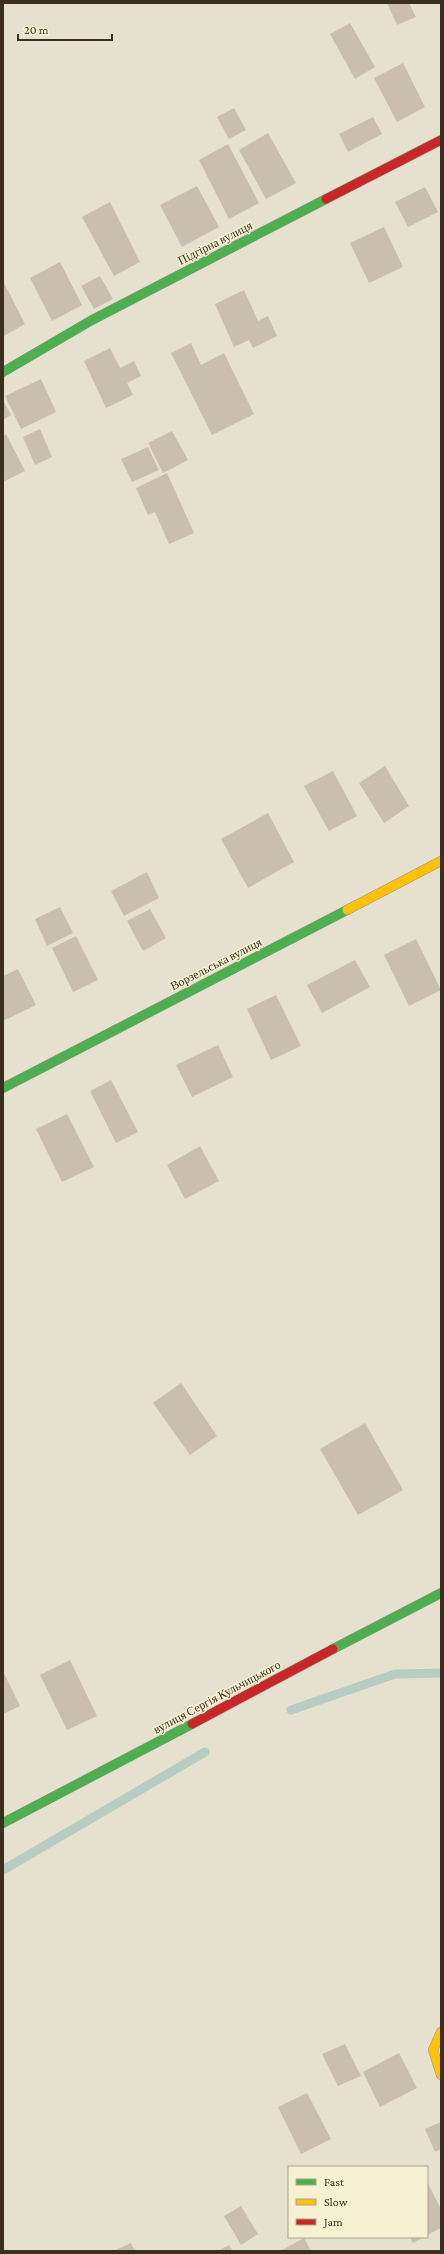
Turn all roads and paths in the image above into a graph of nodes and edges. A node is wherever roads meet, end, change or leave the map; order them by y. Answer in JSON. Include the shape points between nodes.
{"nodes":[{"id":1,"x":441,"y":140,"type":"edge"},
{"id":2,"x":3,"y":372,"type":"edge"},
{"id":3,"x":441,"y":862,"type":"edge"},
{"id":4,"x":3,"y":1088,"type":"edge"},
{"id":5,"x":441,"y":1593,"type":"edge"},
{"id":6,"x":3,"y":1823,"type":"edge"},
{"id":7,"x":441,"y":2032,"type":"edge"},
{"id":8,"x":441,"y":2075,"type":"edge"}],
"edges":[{"from":1,"to":2,"type":"street","name":"Підгірна вулиця","via":[[92,320]]},
{"from":3,"to":4,"type":"street","name":"Ворзельська вулиця"},
{"from":5,"to":6,"type":"street","name":"вулиця Сергія Кульчицького"},
{"from":7,"to":8,"type":"street","via":[[433,2050]]}]}
